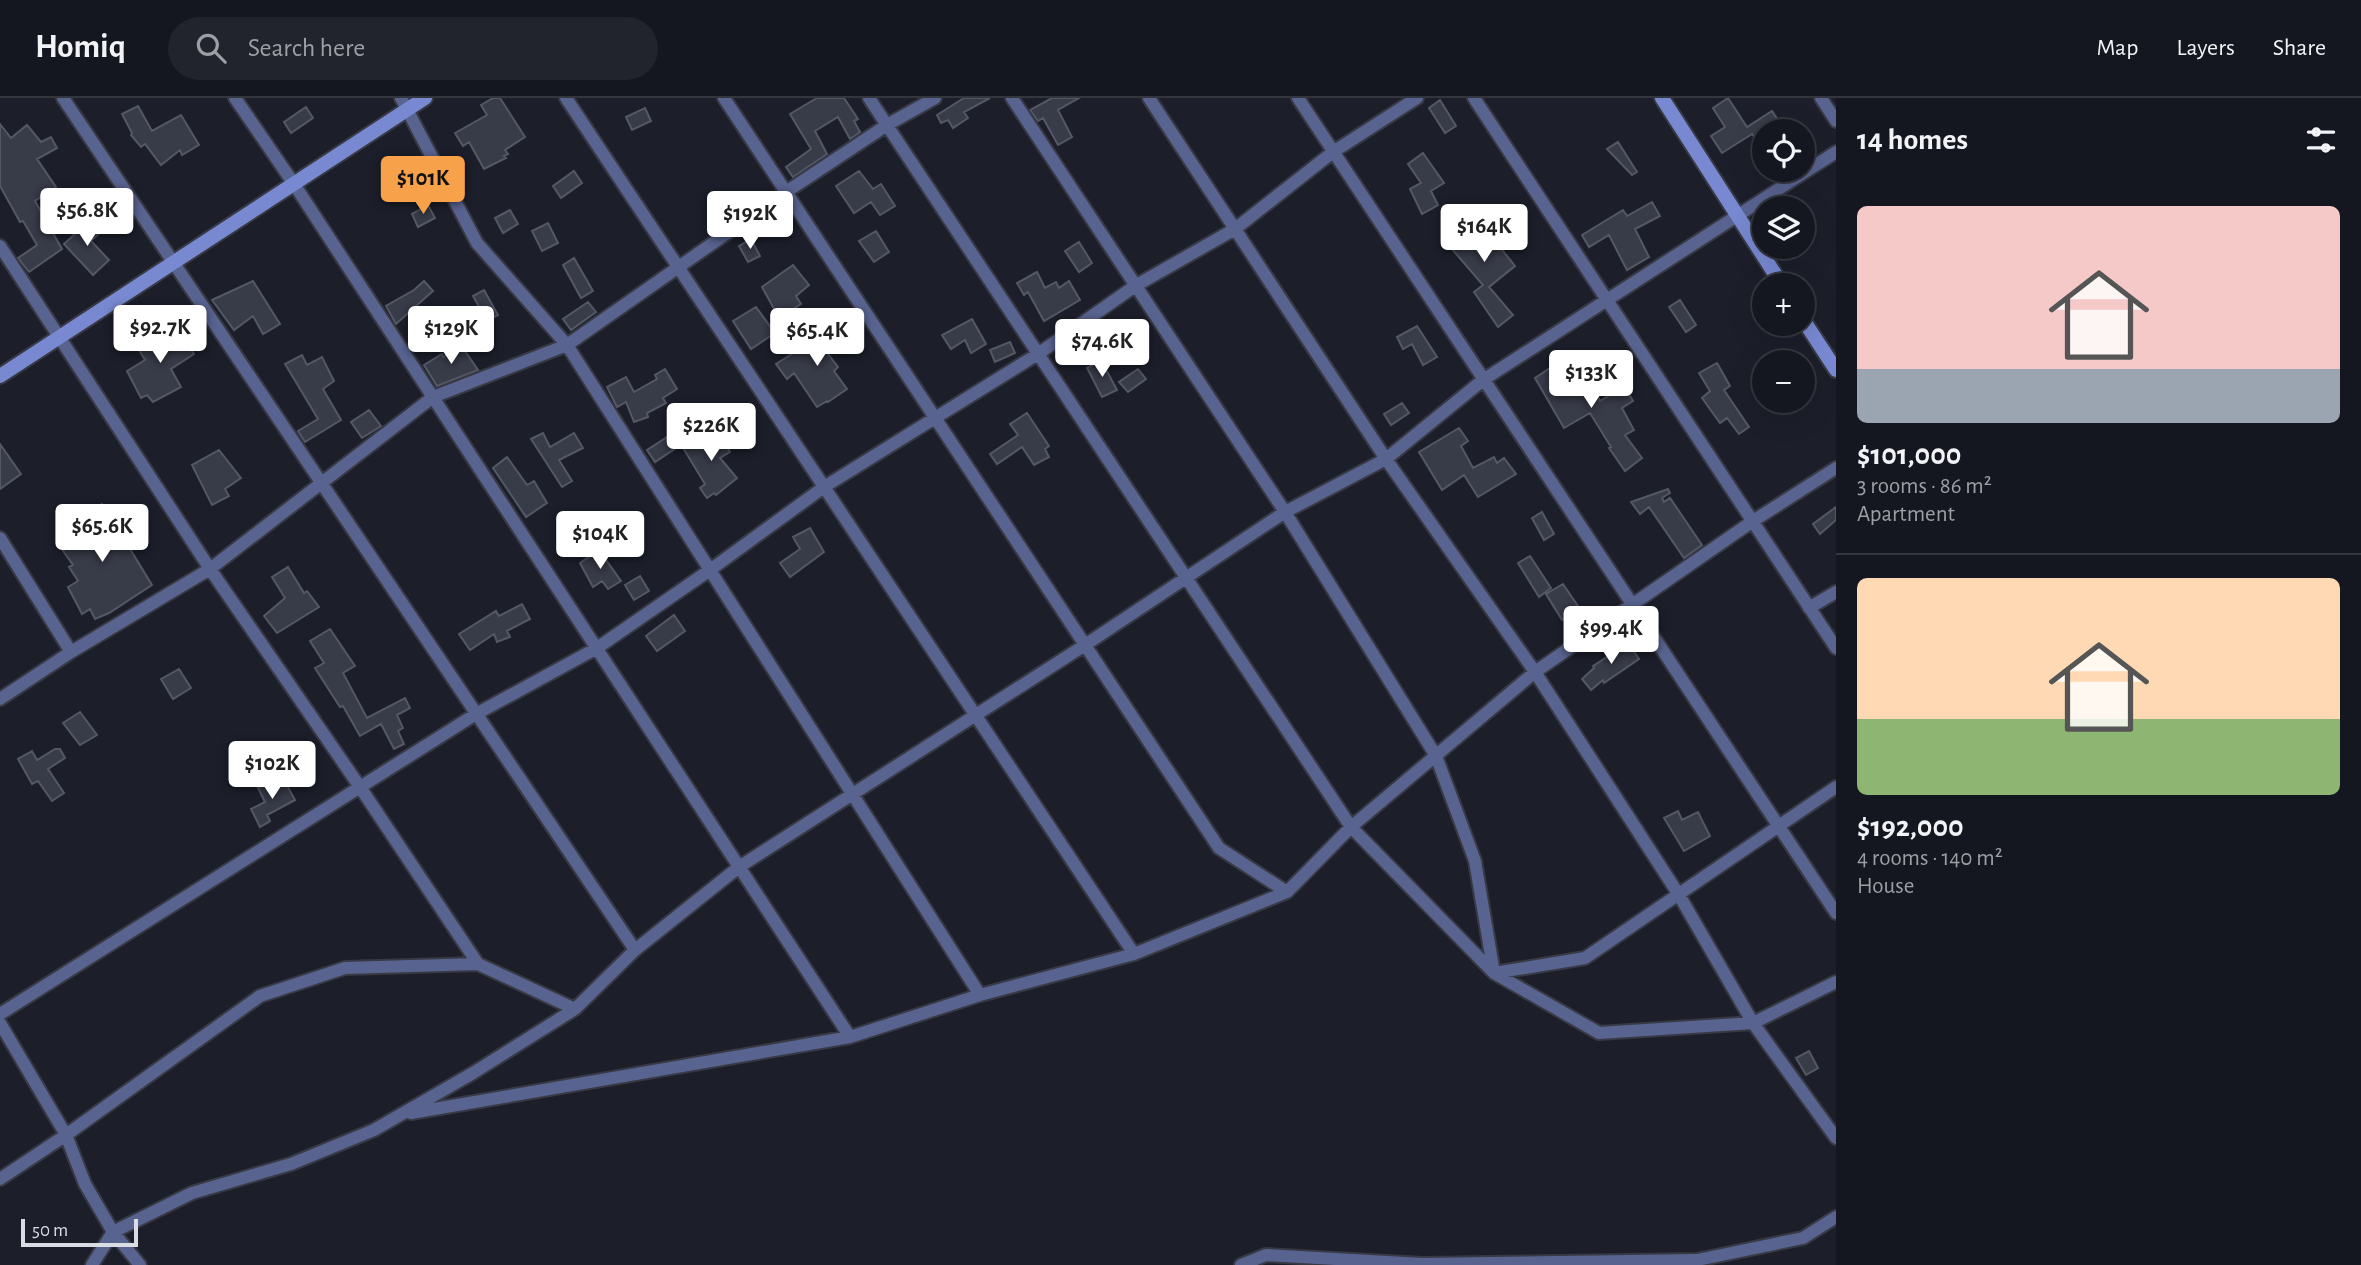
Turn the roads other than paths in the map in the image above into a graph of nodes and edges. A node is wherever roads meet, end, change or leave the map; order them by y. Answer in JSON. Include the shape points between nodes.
{"nodes":[{"id":1,"x":63,"y":98,"type":"edge"},
{"id":2,"x":234,"y":98,"type":"edge"},
{"id":3,"x":425,"y":98,"type":"edge"},
{"id":4,"x":566,"y":98,"type":"edge"},
{"id":5,"x":724,"y":98,"type":"edge"},
{"id":6,"x":869,"y":98,"type":"edge"},
{"id":7,"x":935,"y":98,"type":"edge"},
{"id":8,"x":1012,"y":98,"type":"edge"},
{"id":9,"x":1149,"y":98,"type":"edge"},
{"id":10,"x":1298,"y":98,"type":"edge"},
{"id":11,"x":1417,"y":98,"type":"edge"},
{"id":12,"x":1474,"y":98,"type":"edge"},
{"id":13,"x":1662,"y":98,"type":"edge"},
{"id":14,"x":1821,"y":98,"type":"edge"},
{"id":15,"x":405,"y":104,"type":"edge"},
{"id":16,"x":1836,"y":121,"type":"edge"},
{"id":17,"x":887,"y":125,"type":"junction"},
{"id":18,"x":1333,"y":152,"type":"junction"},
{"id":19,"x":1836,"y":152,"type":"edge"},
{"id":20,"x":294,"y":184,"type":"junction"},
{"id":21,"x":786,"y":192,"type":"junction"},
{"id":22,"x":1737,"y":216,"type":"junction"},
{"id":23,"x":1236,"y":229,"type":"junction"},
{"id":24,"x":0,"y":246,"type":"edge"},
{"id":25,"x":172,"y":264,"type":"junction"},
{"id":26,"x":678,"y":267,"type":"junction"},
{"id":27,"x":1774,"y":273,"type":"edge"},
{"id":28,"x":1135,"y":286,"type":"junction"},
{"id":29,"x":1607,"y":300,"type":"junction"},
{"id":30,"x":1814,"y":336,"type":"edge"},
{"id":31,"x":61,"y":338,"type":"junction"},
{"id":32,"x":567,"y":345,"type":"junction"},
{"id":33,"x":1038,"y":354,"type":"junction"},
{"id":34,"x":1836,"y":370,"type":"edge"},
{"id":35,"x":0,"y":376,"type":"edge"},
{"id":36,"x":1483,"y":380,"type":"junction"},
{"id":37,"x":433,"y":397,"type":"junction"},
{"id":38,"x":936,"y":419,"type":"junction"},
{"id":39,"x":1387,"y":459,"type":"junction"},
{"id":40,"x":1836,"y":468,"type":"edge"},
{"id":41,"x":321,"y":485,"type":"junction"},
{"id":42,"x":824,"y":487,"type":"junction"},
{"id":43,"x":1285,"y":512,"type":"junction"},
{"id":44,"x":1752,"y":521,"type":"junction"},
{"id":45,"x":0,"y":538,"type":"edge"},
{"id":46,"x":210,"y":569,"type":"junction"},
{"id":47,"x":710,"y":570,"type":"junction"},
{"id":48,"x":1185,"y":577,"type":"junction"},
{"id":49,"x":1836,"y":592,"type":"edge"},
{"id":50,"x":1632,"y":604,"type":"junction"},
{"id":51,"x":1809,"y":608,"type":"junction"},
{"id":52,"x":1085,"y":645,"type":"junction"},
{"id":53,"x":597,"y":648,"type":"junction"},
{"id":54,"x":1836,"y":648,"type":"edge"},
{"id":55,"x":71,"y":652,"type":"junction"},
{"id":56,"x":1535,"y":672,"type":"junction"},
{"id":57,"x":0,"y":699,"type":"edge"},
{"id":58,"x":476,"y":714,"type":"junction"},
{"id":59,"x":975,"y":715,"type":"junction"},
{"id":60,"x":1436,"y":756,"type":"junction"},
{"id":61,"x":360,"y":787,"type":"junction"},
{"id":62,"x":1836,"y":787,"type":"edge"},
{"id":63,"x":852,"y":794,"type":"junction"},
{"id":64,"x":1779,"y":826,"type":"junction"},
{"id":65,"x":1351,"y":827,"type":"junction"},
{"id":66,"x":739,"y":867,"type":"junction"},
{"id":67,"x":1287,"y":892,"type":"junction"},
{"id":68,"x":1679,"y":895,"type":"junction"},
{"id":69,"x":1836,"y":913,"type":"edge"},
{"id":70,"x":635,"y":950,"type":"junction"},
{"id":71,"x":1134,"y":954,"type":"junction"},
{"id":72,"x":478,"y":964,"type":"junction"},
{"id":73,"x":1494,"y":973,"type":"junction"},
{"id":74,"x":1836,"y":982,"type":"edge"},
{"id":75,"x":980,"y":995,"type":"junction"},
{"id":76,"x":575,"y":1009,"type":"junction"},
{"id":77,"x":0,"y":1014,"type":"edge"},
{"id":78,"x":0,"y":1023,"type":"edge"},
{"id":79,"x":1753,"y":1023,"type":"junction"},
{"id":80,"x":850,"y":1037,"type":"junction"},
{"id":81,"x":400,"y":1115,"type":"junction"},
{"id":82,"x":66,"y":1135,"type":"junction"},
{"id":83,"x":1836,"y":1138,"type":"edge"},
{"id":84,"x":0,"y":1179,"type":"edge"},
{"id":85,"x":1836,"y":1216,"type":"edge"},
{"id":86,"x":113,"y":1232,"type":"junction"},
{"id":87,"x":92,"y":1265,"type":"edge"},
{"id":88,"x":140,"y":1265,"type":"edge"},
{"id":89,"x":1241,"y":1265,"type":"edge"}],
"edges":[{"from":1,"to":25,"type":"street"},
{"from":2,"to":20,"type":"street"},
{"from":3,"to":15,"type":"street"},
{"from":4,"to":26,"type":"street"},
{"from":5,"to":21,"type":"street"},
{"from":6,"to":17,"type":"street"},
{"from":7,"to":17,"type":"street"},
{"from":8,"to":28,"type":"street"},
{"from":9,"to":23,"type":"street"},
{"from":10,"to":18,"type":"street"},
{"from":11,"to":18,"type":"street"},
{"from":12,"to":29,"type":"street"},
{"from":13,"to":22,"type":"street"},
{"from":14,"to":16,"type":"street"},
{"from":15,"to":20,"type":"street"},
{"from":15,"to":32,"type":"street","via":[[477,243]]},
{"from":17,"to":21,"type":"street"},
{"from":17,"to":33,"type":"street"},
{"from":18,"to":23,"type":"street"},
{"from":18,"to":36,"type":"street"},
{"from":19,"to":22,"type":"street"},
{"from":20,"to":25,"type":"street"},
{"from":20,"to":37,"type":"street"},
{"from":21,"to":26,"type":"street"},
{"from":21,"to":38,"type":"street"},
{"from":22,"to":27,"type":"street"},
{"from":22,"to":29,"type":"street"},
{"from":23,"to":28,"type":"street"},
{"from":23,"to":39,"type":"street"},
{"from":24,"to":31,"type":"street"},
{"from":25,"to":31,"type":"street"},
{"from":25,"to":41,"type":"street"},
{"from":26,"to":32,"type":"street"},
{"from":26,"to":42,"type":"street"},
{"from":28,"to":33,"type":"street"},
{"from":28,"to":43,"type":"street"},
{"from":29,"to":36,"type":"street"},
{"from":29,"to":44,"type":"street"},
{"from":30,"to":34,"type":"street"},
{"from":31,"to":35,"type":"street"},
{"from":31,"to":46,"type":"street"},
{"from":32,"to":37,"type":"street"},
{"from":32,"to":47,"type":"street"},
{"from":33,"to":38,"type":"street"},
{"from":33,"to":48,"type":"street"},
{"from":36,"to":39,"type":"street"},
{"from":36,"to":50,"type":"street"},
{"from":37,"to":41,"type":"street"},
{"from":37,"to":53,"type":"street"},
{"from":38,"to":42,"type":"street"},
{"from":38,"to":52,"type":"street"},
{"from":39,"to":43,"type":"street"},
{"from":39,"to":56,"type":"street"},
{"from":40,"to":44,"type":"street"},
{"from":41,"to":46,"type":"street"},
{"from":41,"to":58,"type":"street"},
{"from":42,"to":47,"type":"street"},
{"from":42,"to":59,"type":"street"},
{"from":43,"to":48,"type":"street"},
{"from":43,"to":60,"type":"street"},
{"from":44,"to":50,"type":"street"},
{"from":44,"to":51,"type":"street"},
{"from":45,"to":55,"type":"street"},
{"from":46,"to":55,"type":"street"},
{"from":46,"to":61,"type":"street"},
{"from":47,"to":53,"type":"street"},
{"from":47,"to":63,"type":"street"},
{"from":48,"to":52,"type":"street"},
{"from":48,"to":65,"type":"street"},
{"from":49,"to":51,"type":"street"},
{"from":50,"to":56,"type":"street"},
{"from":50,"to":64,"type":"street"},
{"from":51,"to":54,"type":"street"},
{"from":52,"to":59,"type":"street"},
{"from":52,"to":67,"type":"street","via":[[1219,848]]},
{"from":53,"to":58,"type":"street"},
{"from":53,"to":66,"type":"street"},
{"from":55,"to":57,"type":"street"},
{"from":56,"to":60,"type":"street"},
{"from":56,"to":68,"type":"street"},
{"from":58,"to":61,"type":"street"},
{"from":58,"to":70,"type":"street"},
{"from":59,"to":63,"type":"street"},
{"from":59,"to":71,"type":"street"},
{"from":60,"to":65,"type":"street"},
{"from":60,"to":73,"type":"street","via":[[1475,861]]},
{"from":61,"to":72,"type":"street"},
{"from":61,"to":77,"type":"street"},
{"from":62,"to":64,"type":"street"},
{"from":63,"to":66,"type":"street"},
{"from":63,"to":75,"type":"street"},
{"from":64,"to":68,"type":"street"},
{"from":64,"to":69,"type":"street"},
{"from":65,"to":67,"type":"street"},
{"from":65,"to":73,"type":"street"},
{"from":66,"to":70,"type":"street"},
{"from":66,"to":80,"type":"street"},
{"from":67,"to":71,"type":"street"},
{"from":68,"to":73,"type":"street","via":[[1585,958]]},
{"from":68,"to":79,"type":"street"},
{"from":70,"to":76,"type":"street"},
{"from":71,"to":75,"type":"street"},
{"from":72,"to":76,"type":"street"},
{"from":72,"to":82,"type":"street","via":[[345,968],[260,996]]},
{"from":73,"to":79,"type":"street","via":[[1600,1033]]},
{"from":74,"to":79,"type":"street"},
{"from":75,"to":80,"type":"street"},
{"from":76,"to":81,"type":"street"},
{"from":78,"to":82,"type":"street"},
{"from":79,"to":83,"type":"street"},
{"from":80,"to":81,"type":"street"},
{"from":81,"to":86,"type":"street","via":[[291,1164],[192,1194]]},
{"from":82,"to":84,"type":"street"},
{"from":82,"to":86,"type":"street","via":[[85,1184]]},
{"from":85,"to":89,"type":"street","via":[[1803,1238],[1698,1260],[1422,1264],[1266,1255]]},
{"from":86,"to":87,"type":"street"},
{"from":86,"to":88,"type":"street"}]}
